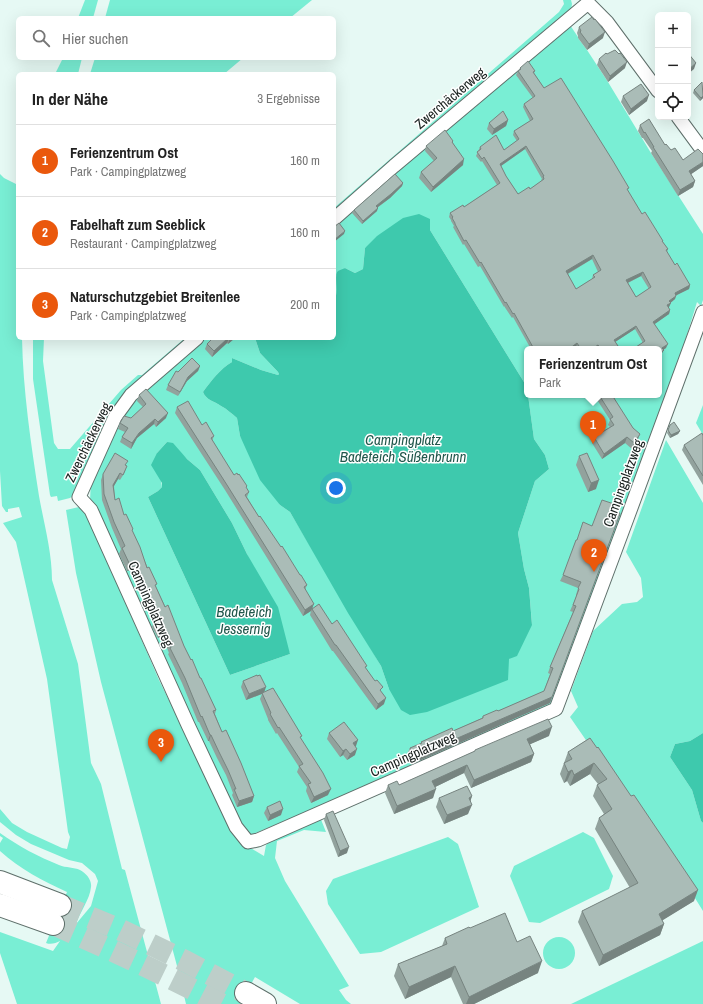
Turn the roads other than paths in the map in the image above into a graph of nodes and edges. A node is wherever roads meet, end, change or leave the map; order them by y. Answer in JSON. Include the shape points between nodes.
{"nodes":[{"id":1,"x":655,"y":87,"type":"edge"},
{"id":2,"x":680,"y":120,"type":"edge"},
{"id":3,"x":703,"y":151,"type":"edge"},
{"id":4,"x":336,"y":217,"type":"edge"},
{"id":5,"x":703,"y":312,"type":"edge"},
{"id":6,"x":195,"y":340,"type":"edge"},
{"id":7,"x":79,"y":497,"type":"joint"},
{"id":8,"x":0,"y":866,"type":"edge"},
{"id":9,"x":0,"y":882,"type":"edge"},
{"id":10,"x":0,"y":905,"type":"edge"},
{"id":11,"x":52,"y":909,"type":"junction"},
{"id":12,"x":246,"y":993,"type":"tunnel mouth"},
{"id":13,"x":265,"y":1004,"type":"edge"}],
"edges":[{"from":1,"to":4,"type":"street","name":"Zwerchäckerweg","via":[[607,22],[588,3]]},
{"from":2,"to":3,"type":"street"},
{"from":5,"to":7,"type":"street","name":"Campingplatzweg","via":[[556,708],[258,840],[248,842],[236,827],[91,510]]},
{"from":6,"to":7,"type":"street","name":"Zwerchäckerweg","via":[[131,395],[115,417]]},
{"from":8,"to":11,"type":"highway"},
{"from":9,"to":11,"type":"highway"},
{"from":10,"to":11,"type":"highway"},
{"from":12,"to":13,"type":"highway"}]}
